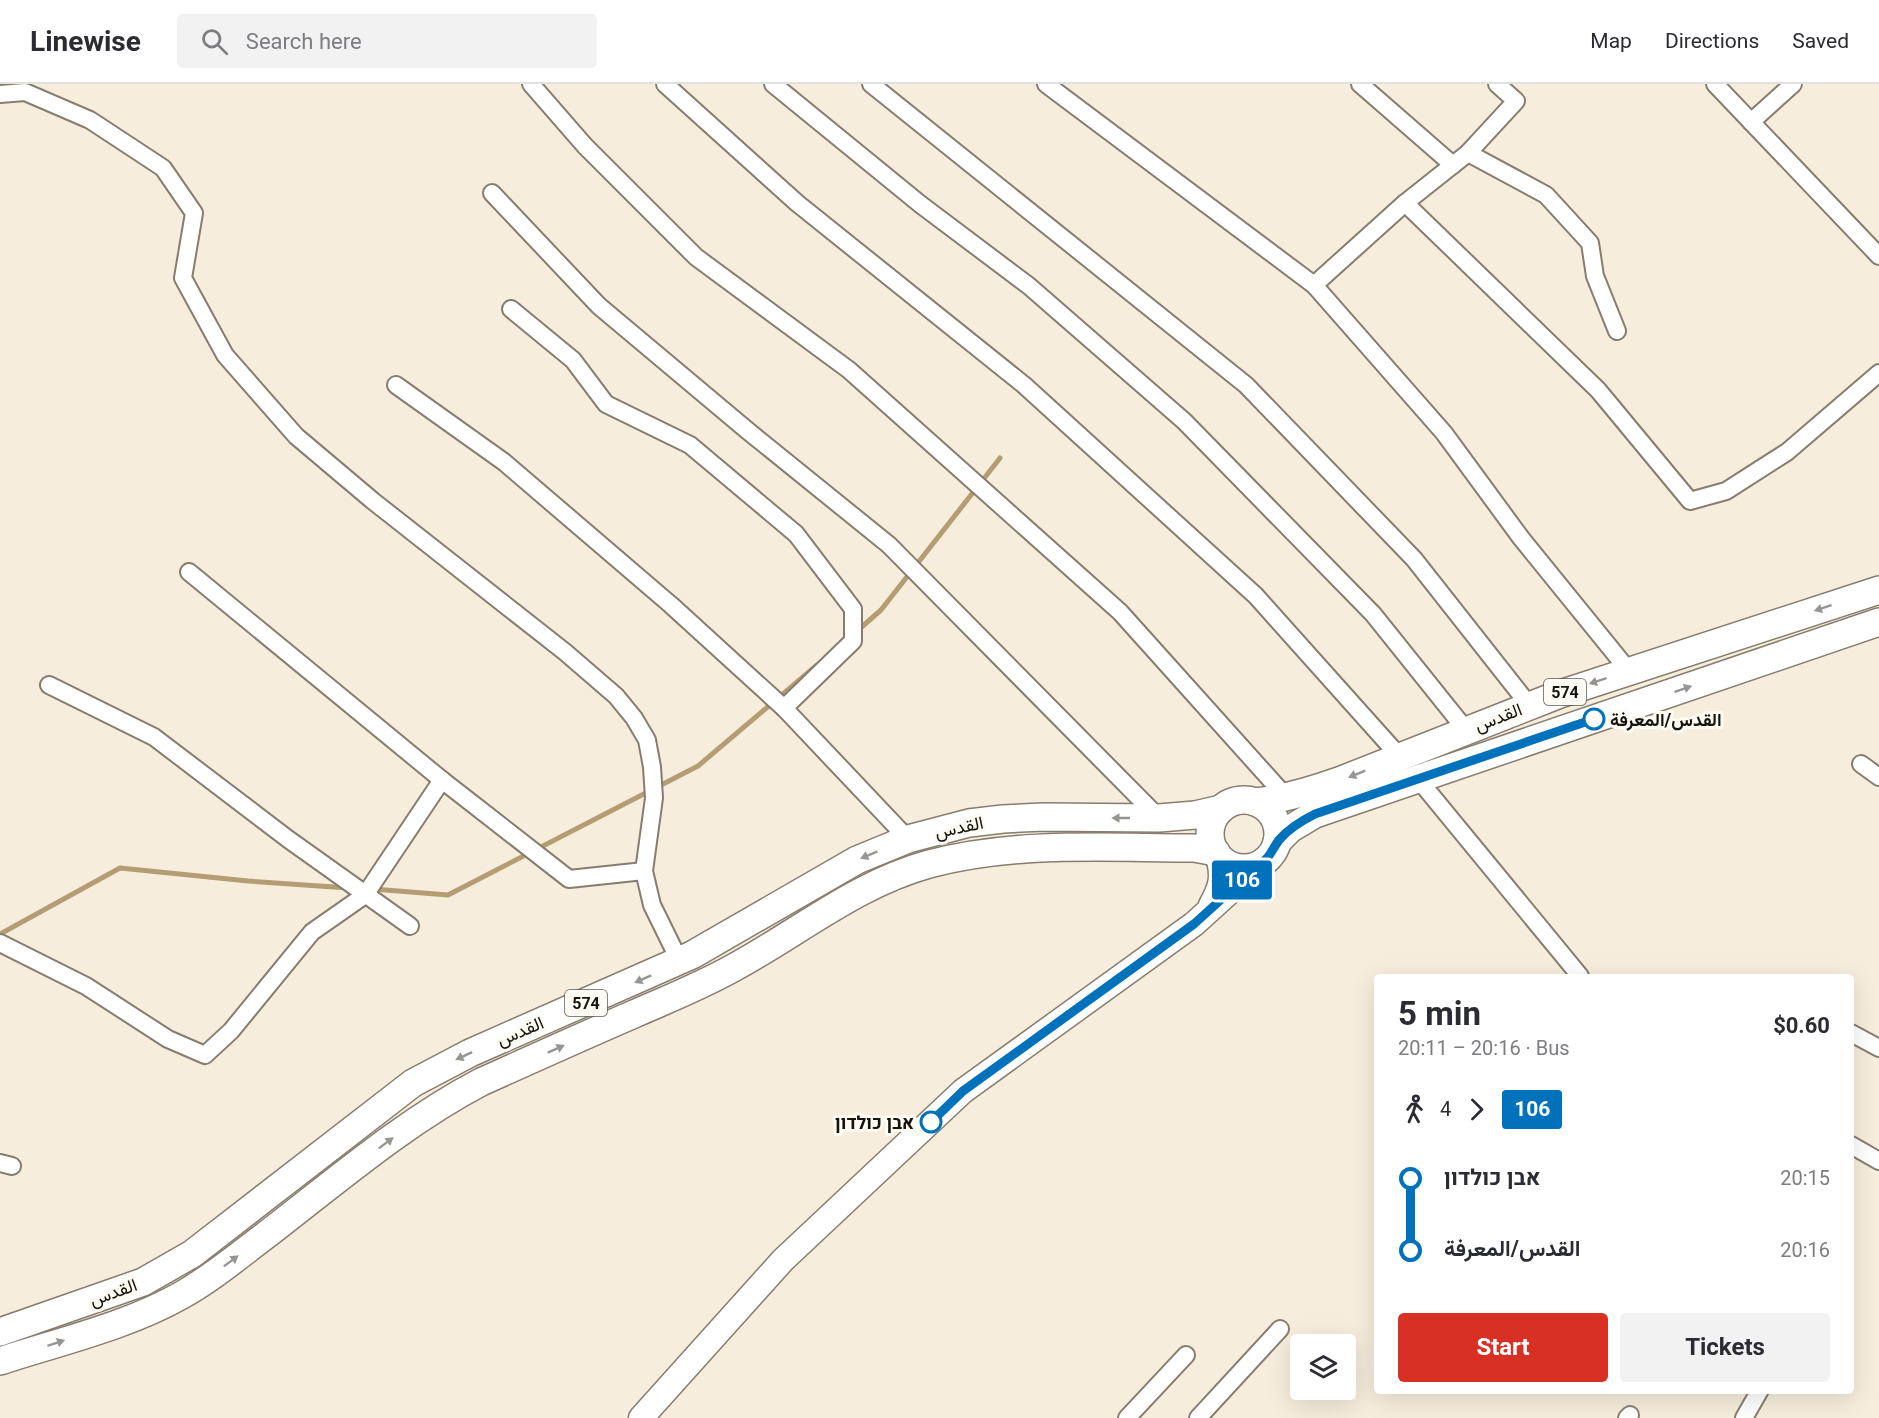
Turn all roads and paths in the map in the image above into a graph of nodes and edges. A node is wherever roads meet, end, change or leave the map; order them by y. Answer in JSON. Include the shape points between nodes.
{"nodes":[{"id":1,"x":531,"y":84,"type":"edge"},
{"id":2,"x":666,"y":84,"type":"edge"},
{"id":3,"x":773,"y":84,"type":"edge"},
{"id":4,"x":871,"y":84,"type":"edge"},
{"id":5,"x":1046,"y":84,"type":"edge"},
{"id":6,"x":1360,"y":84,"type":"edge"},
{"id":7,"x":1497,"y":84,"type":"edge"},
{"id":8,"x":1714,"y":84,"type":"edge"},
{"id":9,"x":1793,"y":84,"type":"edge"},
{"id":10,"x":0,"y":94,"type":"edge"},
{"id":11,"x":1751,"y":122,"type":"junction"},
{"id":12,"x":1468,"y":153,"type":"junction"},
{"id":13,"x":1453,"y":165,"type":"junction"},
{"id":14,"x":492,"y":193,"type":"dead end"},
{"id":15,"x":1405,"y":203,"type":"junction"},
{"id":16,"x":1879,"y":256,"type":"edge"},
{"id":17,"x":1314,"y":285,"type":"junction"},
{"id":18,"x":511,"y":309,"type":"dead end"},
{"id":19,"x":1617,"y":331,"type":"dead end"},
{"id":20,"x":1879,"y":373,"type":"edge"},
{"id":21,"x":396,"y":385,"type":"dead end"},
{"id":22,"x":189,"y":572,"type":"dead end"},
{"id":23,"x":1879,"y":590,"type":"edge"},
{"id":24,"x":1879,"y":622,"type":"edge"},
{"id":25,"x":1629,"y":671,"type":"junction"},
{"id":26,"x":49,"y":685,"type":"dead end"},
{"id":27,"x":1529,"y":705,"type":"junction"},
{"id":28,"x":784,"y":708,"type":"junction"},
{"id":29,"x":1466,"y":730,"type":"junction"},
{"id":30,"x":1400,"y":757,"type":"junction"},
{"id":31,"x":1861,"y":764,"type":"dead end"},
{"id":32,"x":1879,"y":777,"type":"edge"},
{"id":33,"x":1418,"y":779,"type":"junction"},
{"id":34,"x":442,"y":780,"type":"junction"},
{"id":35,"x":1287,"y":798,"type":"junction"},
{"id":36,"x":1255,"y":802,"type":"junction"},
{"id":37,"x":1221,"y":809,"type":"junction"},
{"id":38,"x":1159,"y":818,"type":"junction"},
{"id":39,"x":908,"y":839,"type":"junction"},
{"id":40,"x":1277,"y":842,"type":"junction"},
{"id":41,"x":1217,"y":854,"type":"junction"},
{"id":42,"x":1258,"y":866,"type":"junction"},
{"id":43,"x":644,"y":871,"type":"junction"},
{"id":44,"x":365,"y":895,"type":"junction"},
{"id":45,"x":1207,"y":913,"type":"junction"},
{"id":46,"x":410,"y":926,"type":"dead end"},
{"id":47,"x":0,"y":942,"type":"edge"},
{"id":48,"x":680,"y":962,"type":"junction"},
{"id":49,"x":1578,"y":974,"type":"edge"},
{"id":50,"x":1854,"y":1035,"type":"edge"},
{"id":51,"x":1879,"y":1048,"type":"edge"},
{"id":52,"x":1854,"y":1147,"type":"edge"},
{"id":53,"x":1879,"y":1161,"type":"edge"},
{"id":54,"x":1280,"y":1329,"type":"dead end"},
{"id":55,"x":0,"y":1332,"type":"edge"},
{"id":56,"x":1186,"y":1355,"type":"dead end"},
{"id":57,"x":0,"y":1361,"type":"edge"},
{"id":58,"x":1758,"y":1394,"type":"edge"},
{"id":59,"x":641,"y":1418,"type":"edge"},
{"id":60,"x":1127,"y":1418,"type":"edge"},
{"id":61,"x":1198,"y":1418,"type":"edge"},
{"id":62,"x":1744,"y":1418,"type":"edge"}],
"edges":[{"from":1,"to":35,"type":"street","via":[[585,146],[696,257],[849,370],[1120,612]]},
{"from":2,"to":30,"type":"street","via":[[797,203],[1024,385],[1256,596]]},
{"from":3,"to":29,"type":"street","via":[[920,204],[1029,286],[1184,421],[1373,614]]},
{"from":4,"to":27,"type":"street","via":[[1246,384],[1414,559]]},
{"from":5,"to":17,"type":"street"},
{"from":6,"to":13,"type":"street"},
{"from":7,"to":12,"type":"street","via":[[1516,101]]},
{"from":8,"to":11,"type":"street"},
{"from":9,"to":11,"type":"street"},
{"from":10,"to":43,"type":"street","via":[[25,92],[90,120],[163,168],[194,213],[183,278],[225,354],[296,436],[616,696],[647,740],[652,767],[654,798]]},
{"from":11,"to":16,"type":"street"},
{"from":12,"to":13,"type":"street"},
{"from":12,"to":19,"type":"street","via":[[1546,195],[1590,243],[1595,276]]},
{"from":13,"to":15,"type":"street"},
{"from":14,"to":38,"type":"street","via":[[599,306],[889,545]]},
{"from":15,"to":17,"type":"street"},
{"from":15,"to":20,"type":"street","via":[[1598,390],[1690,501],[1726,491],[1787,452]]},
{"from":17,"to":25,"type":"street","via":[[1444,433],[1521,538]]},
{"from":18,"to":28,"type":"street","via":[[573,360],[606,404],[690,445],[796,534],[854,609],[853,641]]},
{"from":21,"to":28,"type":"street","via":[[504,462]]},
{"from":22,"to":34,"type":"street"},
{"from":23,"to":25,"type":"main road","name":"القدس","number":"574","one_way":true},
{"from":33,"to":24,"type":"main road","name":"القدس","number":"574","one_way":true},
{"from":25,"to":27,"type":"main road","name":"القدس","number":"574","one_way":true},
{"from":26,"to":44,"type":"street","via":[[154,737]]},
{"from":27,"to":29,"type":"main road","name":"القدس","number":"574"},
{"from":28,"to":39,"type":"street"},
{"from":29,"to":30,"type":"main road","name":"القدس","number":"574"},
{"from":30,"to":35,"type":"main road","name":"القدس","number":"574","one_way":true},
{"from":31,"to":32,"type":"street"},
{"from":33,"to":40,"type":"main road","name":"القدس","number":"574","via":[[1315,814],[1295,825]]},
{"from":33,"to":49,"type":"street"},
{"from":34,"to":43,"type":"street","via":[[569,879]]},
{"from":34,"to":44,"type":"street"},
{"from":35,"to":36,"type":"main road","name":"القدس","number":"574"},
{"from":36,"to":37,"type":"main road","number":"574","via":[[1239,801]]},
{"from":36,"to":40,"type":"main road","via":[[1269,810],[1275,820]]},
{"from":37,"to":38,"type":"main road","name":"القدس","number":"574"},
{"from":37,"to":41,"type":"main road","via":[[1211,826],[1210,837]]},
{"from":38,"to":39,"type":"main road","name":"القدس","number":"574","one_way":true,"via":[[1003,819]]},
{"from":39,"to":48,"type":"main road","name":"القدس","number":"574","one_way":true,"via":[[857,860]]},
{"from":40,"to":42,"type":"main road","number":"574","via":[[1267,860]]},
{"from":41,"to":42,"type":"main road","number":"574","via":[[1237,868]]},
{"from":41,"to":45,"type":"street","via":[[1221,882]]},
{"from":57,"to":41,"type":"main road","name":"القدس","number":"574","one_way":true,"via":[[129,1319],[182,1295],[406,1127],[458,1094],[698,986],[893,877],[927,865],[993,851],[1055,846],[1194,848]]},
{"from":42,"to":45,"type":"street"},
{"from":43,"to":48,"type":"street","via":[[652,905]]},
{"from":44,"to":46,"type":"street"},
{"from":44,"to":47,"type":"street","via":[[312,932],[231,1031],[205,1055],[168,1039],[86,986]]},
{"from":45,"to":59,"type":"street","via":[[963,1091],[783,1260]]},
{"from":48,"to":55,"type":"main road","name":"القدس","number":"574","one_way":true,"via":[[470,1053],[412,1083],[192,1254],[151,1277]]},
{"from":50,"to":51,"type":"street"},
{"from":52,"to":53,"type":"street"},
{"from":54,"to":61,"type":"street"},
{"from":56,"to":60,"type":"street"},
{"from":58,"to":62,"type":"street"}]}
